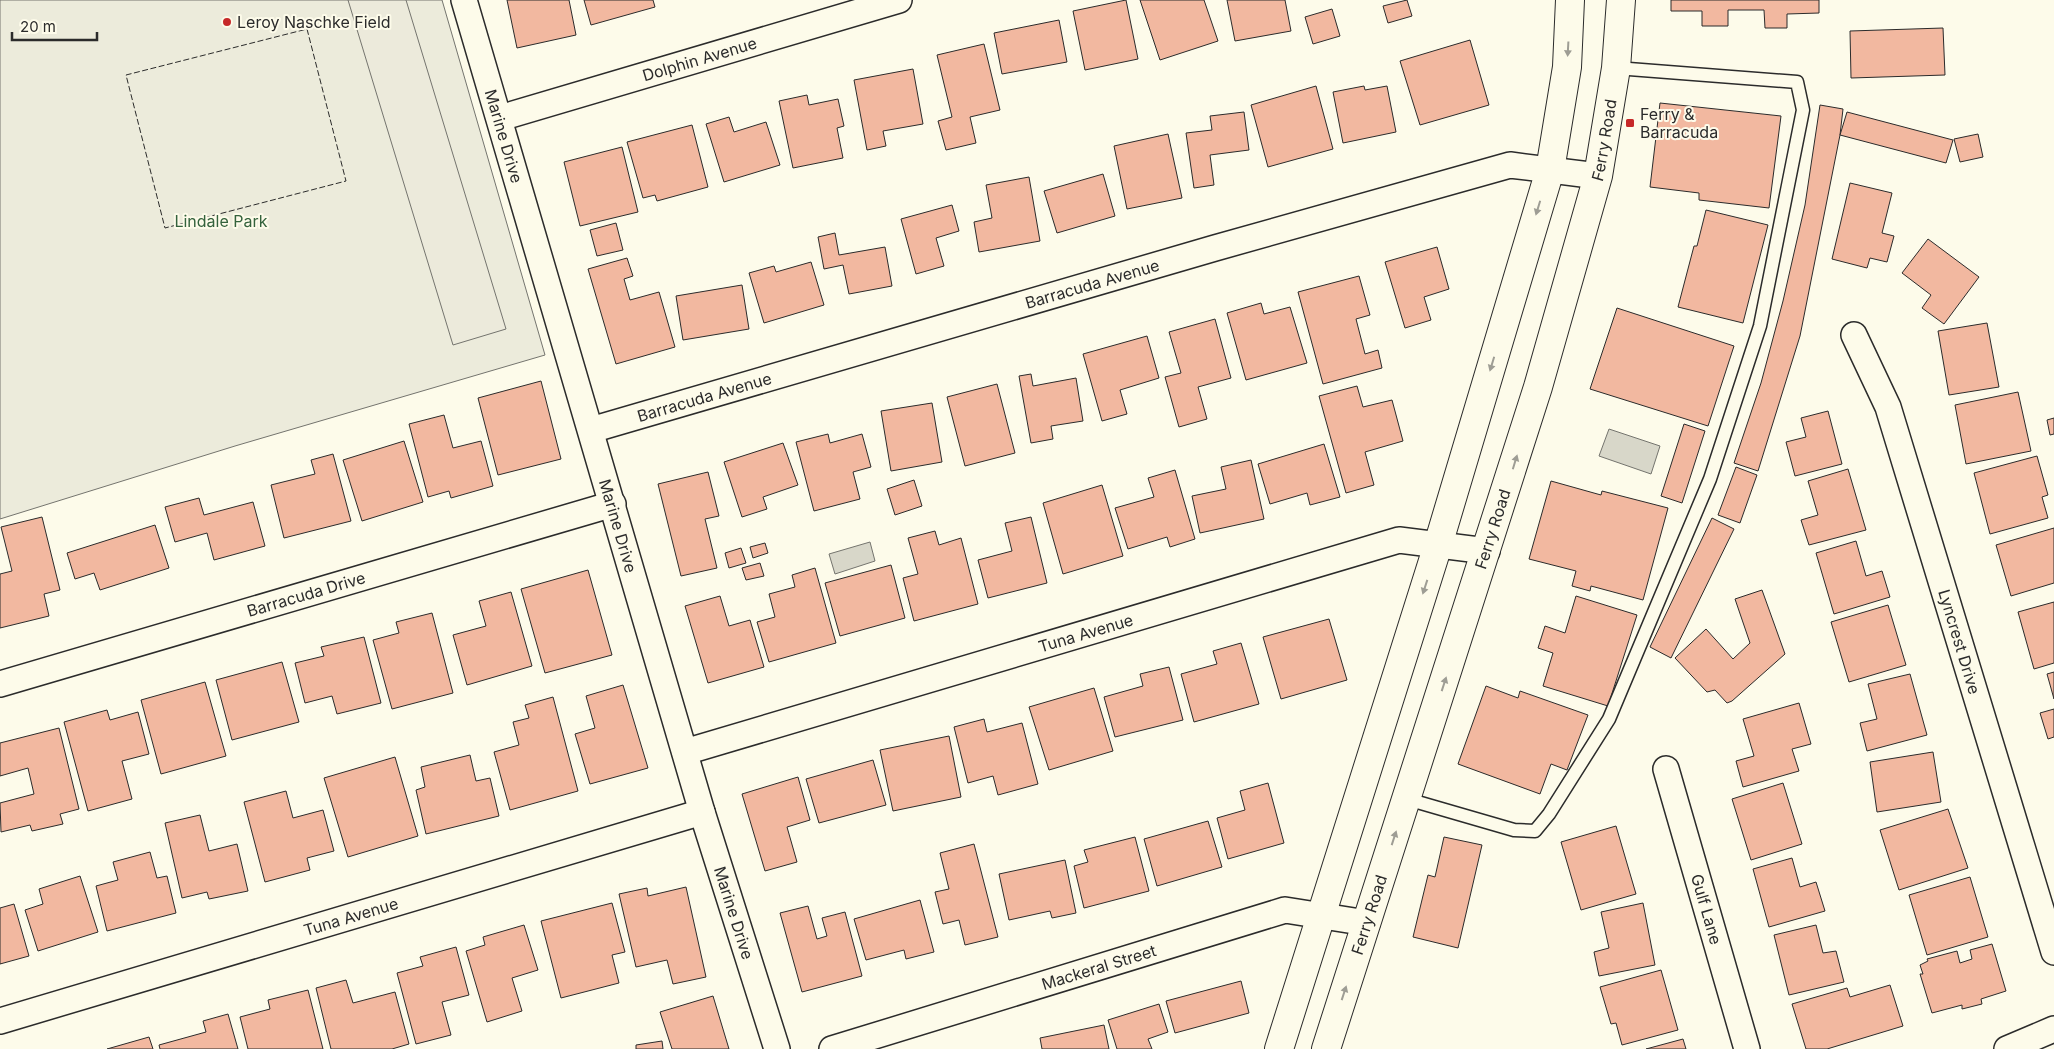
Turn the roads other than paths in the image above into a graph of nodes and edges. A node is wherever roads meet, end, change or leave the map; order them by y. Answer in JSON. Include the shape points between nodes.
{"nodes":[{"id":1,"x":464,"y":0,"type":"edge"},
{"id":2,"x":899,"y":0,"type":"edge"},
{"id":3,"x":1570,"y":0,"type":"edge"},
{"id":4,"x":1621,"y":0,"type":"edge"},
{"id":5,"x":1616,"y":68,"type":"junction"},
{"id":6,"x":500,"y":118,"type":"junction"},
{"id":7,"x":1550,"y":170,"type":"junction"},
{"id":8,"x":1598,"y":176,"type":"junction"},
{"id":9,"x":1854,"y":335,"type":"dead end"},
{"id":10,"x":591,"y":430,"type":"junction"},
{"id":11,"x":613,"y":504,"type":"junction"},
{"id":12,"x":1438,"y":545,"type":"junction"},
{"id":13,"x":1487,"y":551,"type":"junction"},
{"id":14,"x":0,"y":684,"type":"edge"},
{"id":15,"x":686,"y":752,"type":"junction"},
{"id":16,"x":1666,"y":769,"type":"dead end"},
{"id":17,"x":1407,"y":799,"type":"junction"},
{"id":18,"x":702,"y":812,"type":"junction"},
{"id":19,"x":1320,"y":915,"type":"junction"},
{"id":20,"x":1367,"y":923,"type":"junction"},
{"id":21,"x":2054,"y":952,"type":"edge"},
{"id":22,"x":0,"y":1021,"type":"edge"},
{"id":23,"x":2054,"y":1029,"type":"edge"},
{"id":24,"x":777,"y":1049,"type":"edge"},
{"id":25,"x":832,"y":1049,"type":"edge"},
{"id":26,"x":1279,"y":1049,"type":"edge"},
{"id":27,"x":1326,"y":1049,"type":"edge"},
{"id":28,"x":1747,"y":1049,"type":"edge"},
{"id":29,"x":2007,"y":1049,"type":"edge"}],
"edges":[{"from":1,"to":6,"type":"street","name":"Marine Drive"},
{"from":2,"to":6,"type":"street","name":"Dolphin Avenue"},
{"from":3,"to":7,"type":"main road","one_way":true,"via":[[1567,67]]},
{"from":4,"to":5,"type":"main road","name":"Ferry Road"},
{"from":5,"to":8,"type":"main road","name":"Ferry Road"},
{"from":5,"to":17,"type":"lane","via":[[1796,82],[1803,110],[1760,326],[1710,479],[1609,719],[1549,814],[1534,831],[1514,830]]},
{"from":6,"to":10,"type":"street","name":"Marine Drive"},
{"from":7,"to":8,"type":"street","name":"Barracuda Avenue"},
{"from":7,"to":10,"type":"street","name":"Barracuda Avenue","via":[[1510,165]]},
{"from":7,"to":12,"type":"main road","one_way":true},
{"from":13,"to":8,"type":"main road","name":"Ferry Road","one_way":true},
{"from":9,"to":21,"type":"street","name":"Lyncrest Drive","via":[[1888,407]]},
{"from":10,"to":11,"type":"street","name":"Marine Drive"},
{"from":11,"to":14,"type":"street","name":"Barracuda Drive"},
{"from":11,"to":15,"type":"street","name":"Marine Drive"},
{"from":12,"to":13,"type":"street","name":"Tuna Avenue"},
{"from":12,"to":15,"type":"street","name":"Tuna Avenue","via":[[1399,540]]},
{"from":12,"to":19,"type":"main road","one_way":true},
{"from":17,"to":13,"type":"main road","name":"Ferry Road","one_way":true},
{"from":15,"to":18,"type":"street","name":"Marine Drive"},
{"from":16,"to":28,"type":"street","name":"Gulf Lane"},
{"from":20,"to":17,"type":"main road","name":"Ferry Road","one_way":true},
{"from":18,"to":22,"type":"street","name":"Tuna Avenue"},
{"from":18,"to":24,"type":"street","name":"Marine Drive"},
{"from":19,"to":20,"type":"street","name":"Mackeral Street"},
{"from":19,"to":25,"type":"street","name":"Mackeral Street","via":[[1285,910]]},
{"from":19,"to":26,"type":"main road"},
{"from":27,"to":20,"type":"main road","name":"Ferry Road","one_way":true},
{"from":23,"to":29,"type":"street"}]}
